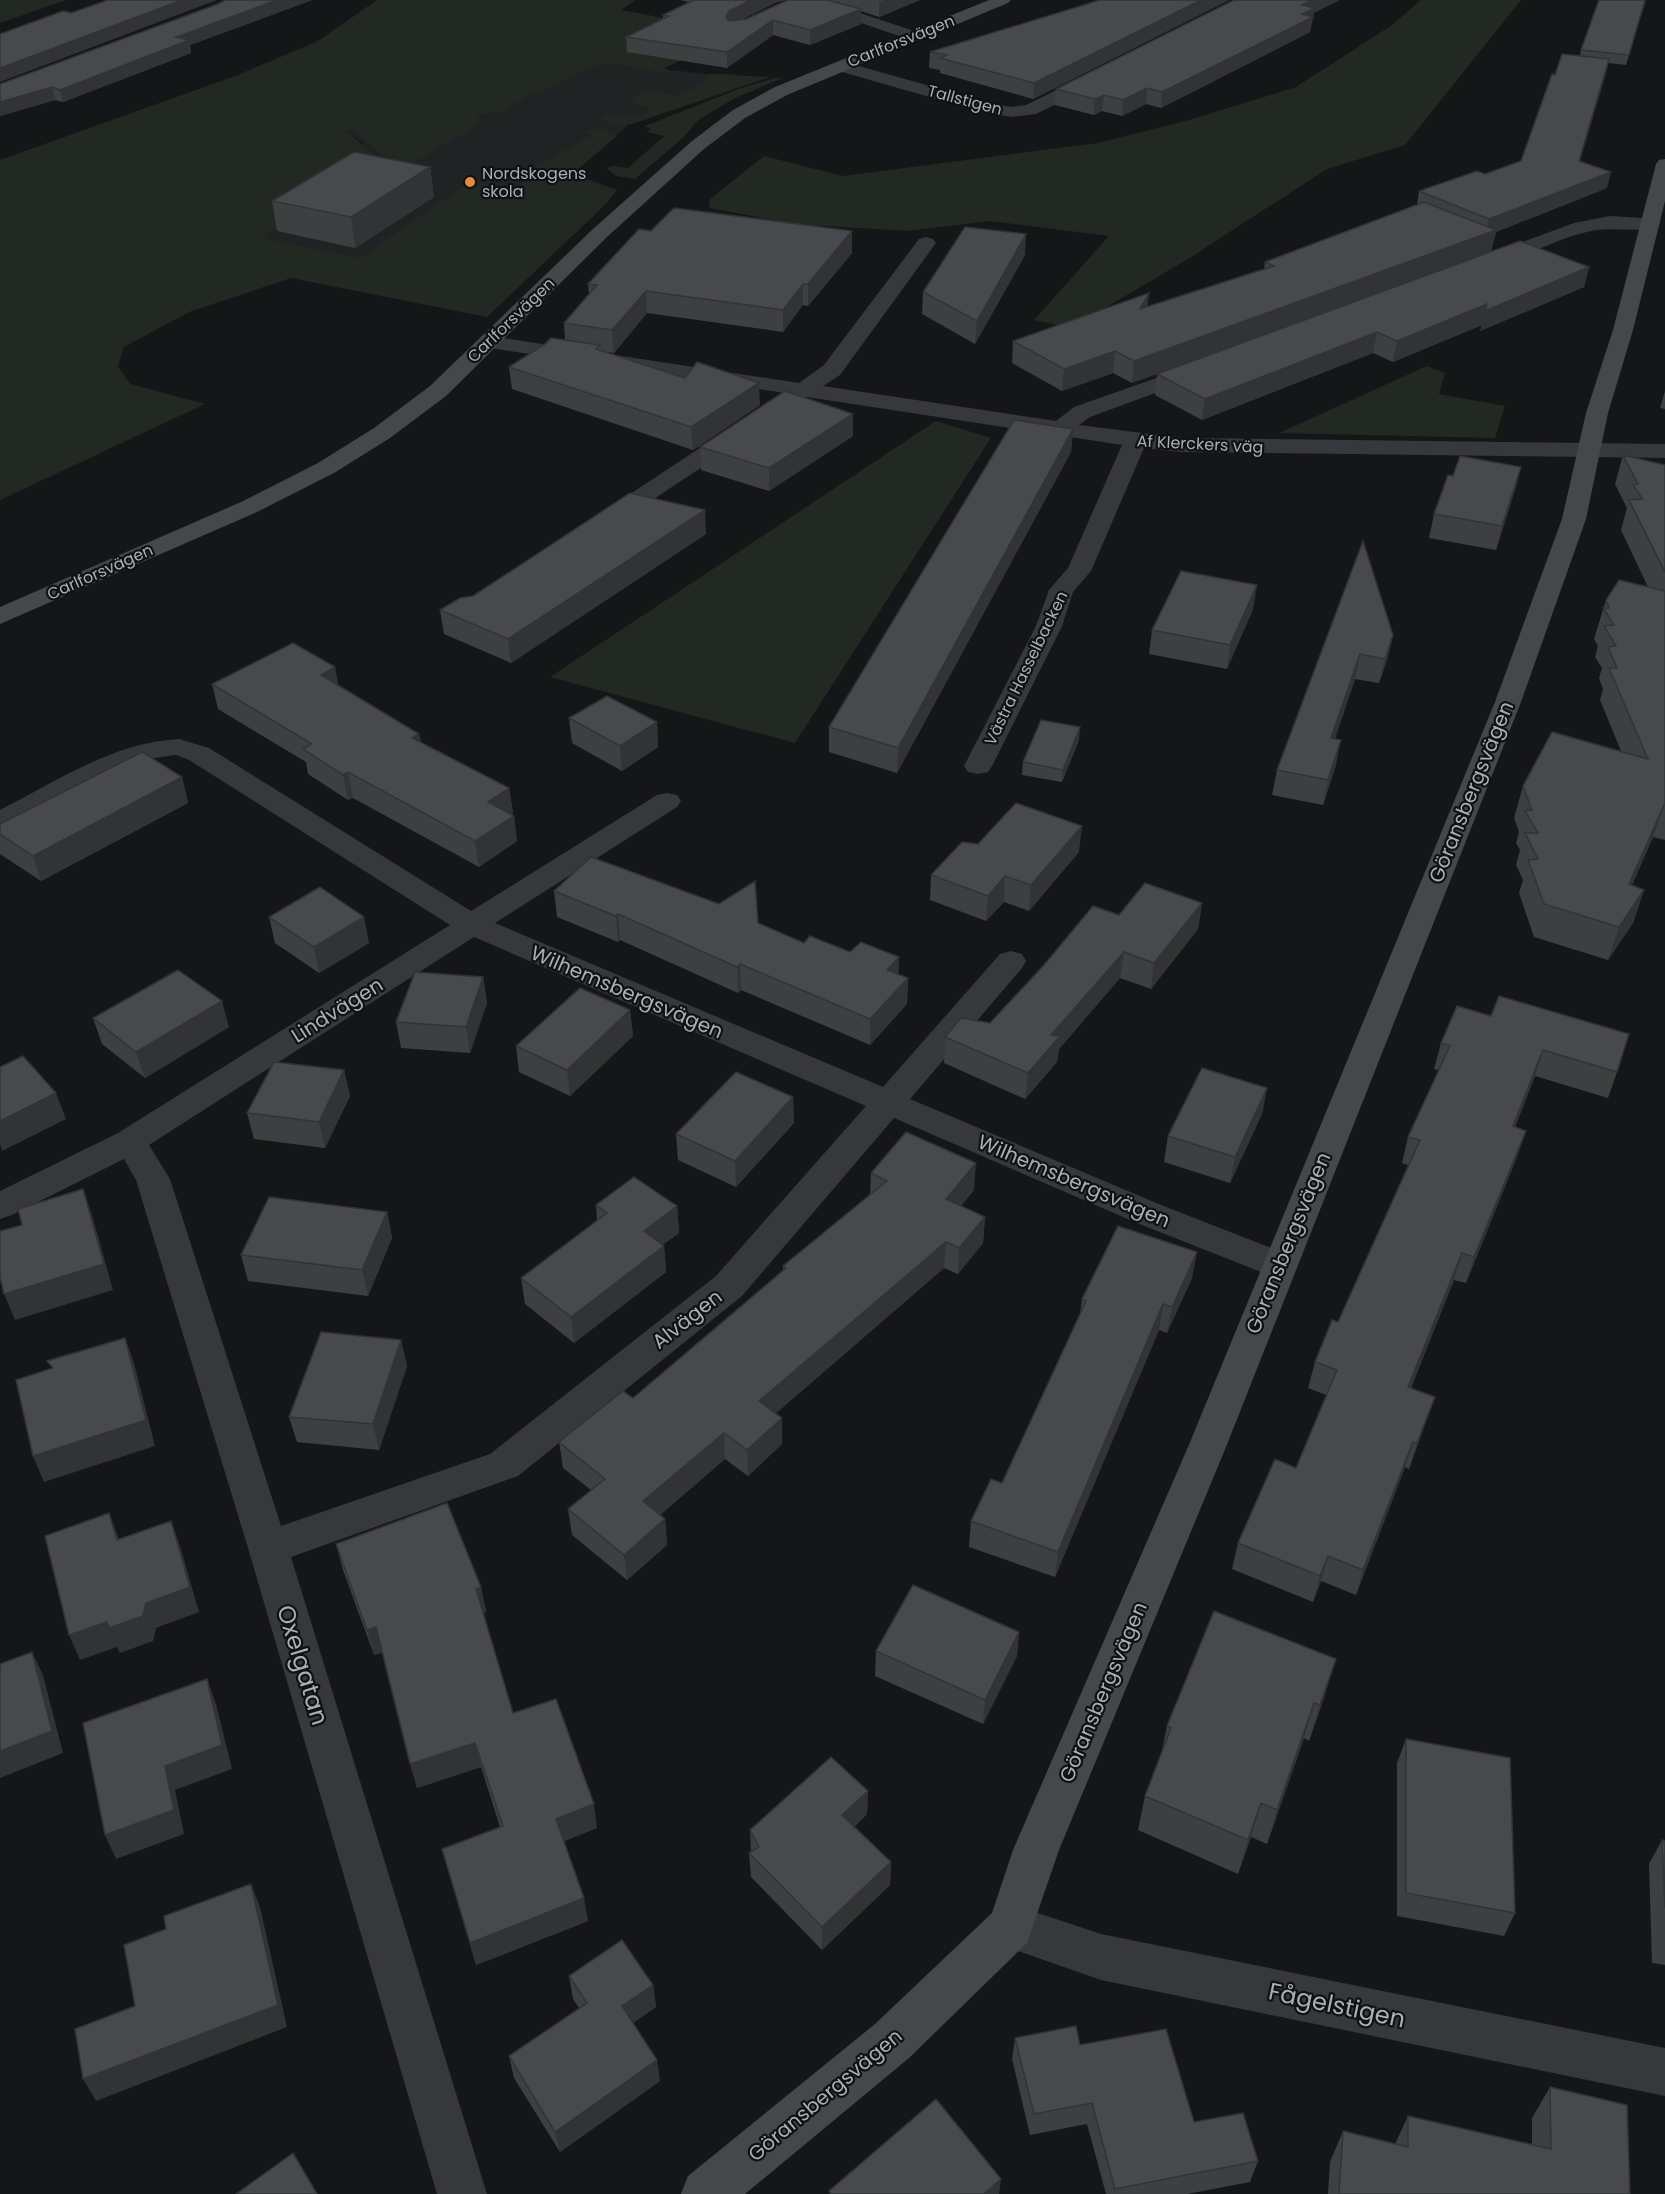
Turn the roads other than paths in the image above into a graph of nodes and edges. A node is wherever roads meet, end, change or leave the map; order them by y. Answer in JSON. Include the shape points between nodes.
{"nodes":[{"id":1,"x":1003,"y":0,"type":"edge"},
{"id":2,"x":803,"y":2,"type":"edge"},
{"id":3,"x":914,"y":36,"type":"junction"},
{"id":4,"x":841,"y":66,"type":"junction"},
{"id":5,"x":1105,"y":73,"type":"edge"},
{"id":6,"x":1665,"y":164,"type":"edge"},
{"id":7,"x":1650,"y":223,"type":"junction"},
{"id":8,"x":926,"y":243,"type":"dead end"},
{"id":9,"x":1470,"y":268,"type":"edge"},
{"id":10,"x":490,"y":342,"type":"junction"},
{"id":11,"x":1215,"y":363,"type":"edge"},
{"id":12,"x":802,"y":391,"type":"junction"},
{"id":13,"x":772,"y":411,"type":"edge"},
{"id":14,"x":752,"y":424,"type":"edge"},
{"id":15,"x":1061,"y":428,"type":"junction"},
{"id":16,"x":1135,"y":442,"type":"junction"},
{"id":17,"x":1589,"y":452,"type":"junction"},
{"id":18,"x":1665,"y":452,"type":"edge"},
{"id":19,"x":585,"y":535,"type":"edge"},
{"id":20,"x":0,"y":616,"type":"edge"},
{"id":21,"x":978,"y":766,"type":"dead end"},
{"id":22,"x":667,"y":801,"type":"dead end"},
{"id":23,"x":0,"y":821,"type":"edge"},
{"id":24,"x":472,"y":925,"type":"junction"},
{"id":25,"x":1011,"y":961,"type":"dead end"},
{"id":26,"x":889,"y":1103,"type":"junction"},
{"id":27,"x":130,"y":1141,"type":"junction"},
{"id":28,"x":0,"y":1206,"type":"edge"},
{"id":29,"x":1279,"y":1265,"type":"junction"},
{"id":30,"x":268,"y":1548,"type":"junction"},
{"id":31,"x":1011,"y":1927,"type":"junction"},
{"id":32,"x":1665,"y":2072,"type":"edge"},
{"id":33,"x":462,"y":2194,"type":"edge"},
{"id":34,"x":706,"y":2194,"type":"edge"}],
"edges":[{"from":1,"to":3,"type":"street","name":"Carlforsvägen"},
{"from":2,"to":3,"type":"street","via":[[818,3]]},
{"from":3,"to":4,"type":"street","name":"Carlforsvägen"},
{"from":4,"to":5,"type":"street","name":"Tallstigen","via":[[1011,112],[1030,110]]},
{"from":4,"to":10,"type":"street","name":"Carlforsvägen","via":[[739,114],[698,145],[600,233]]},
{"from":6,"to":7,"type":"street","name":"Göransbergsvägen"},
{"from":7,"to":9,"type":"street","via":[[1610,222],[1581,227]]},
{"from":7,"to":17,"type":"street","name":"Göransbergsvägen"},
{"from":8,"to":12,"type":"street","via":[[832,370]]},
{"from":10,"to":12,"type":"street","name":"Af Klerckers väg"},
{"from":10,"to":20,"type":"street","name":"Carlforsvägen","via":[[438,391],[382,434],[326,468],[249,507]]},
{"from":11,"to":15,"type":"street","via":[[1082,412]]},
{"from":12,"to":13,"type":"street"},
{"from":12,"to":15,"type":"street","name":"Af Klerckers väg"},
{"from":14,"to":19,"type":"street"},
{"from":15,"to":16,"type":"street","name":"Af Klerckers väg"},
{"from":16,"to":17,"type":"street","name":"Af Klerckers väg"},
{"from":16,"to":21,"type":"street","name":"Västra Hasselbacken","via":[[1079,571],[1061,590],[1049,626]]},
{"from":17,"to":18,"type":"street","name":"Af Klerckers väg"},
{"from":17,"to":29,"type":"street","name":"Göransbergsvägen","via":[[1574,519],[1508,702]]},
{"from":22,"to":24,"type":"street","name":"Lindvägen"},
{"from":23,"to":24,"type":"street","name":"Wilhemsbergsvägen","via":[[131,754],[179,747],[199,754]]},
{"from":24,"to":26,"type":"street","name":"Wilhemsbergsvägen"},
{"from":24,"to":27,"type":"street","name":"Lindvägen"},
{"from":25,"to":26,"type":"street","name":"Alvägen"},
{"from":26,"to":29,"type":"street","name":"Wilhemsbergsvägen"},
{"from":26,"to":30,"type":"street","name":"Alvägen","via":[[729,1286],[504,1465]]},
{"from":27,"to":28,"type":"street","name":"Lindvägen"},
{"from":27,"to":30,"type":"street","name":"Oxelgatan","via":[[153,1179]]},
{"from":29,"to":31,"type":"street","name":"Göransbergsvägen","via":[[1036,1850]]},
{"from":30,"to":33,"type":"street","name":"Oxelgatan"},
{"from":31,"to":32,"type":"street","name":"Fågelstigen","via":[[1101,1957]]},
{"from":31,"to":34,"type":"street","name":"Göransbergsvägen","via":[[892,2041]]}]}
